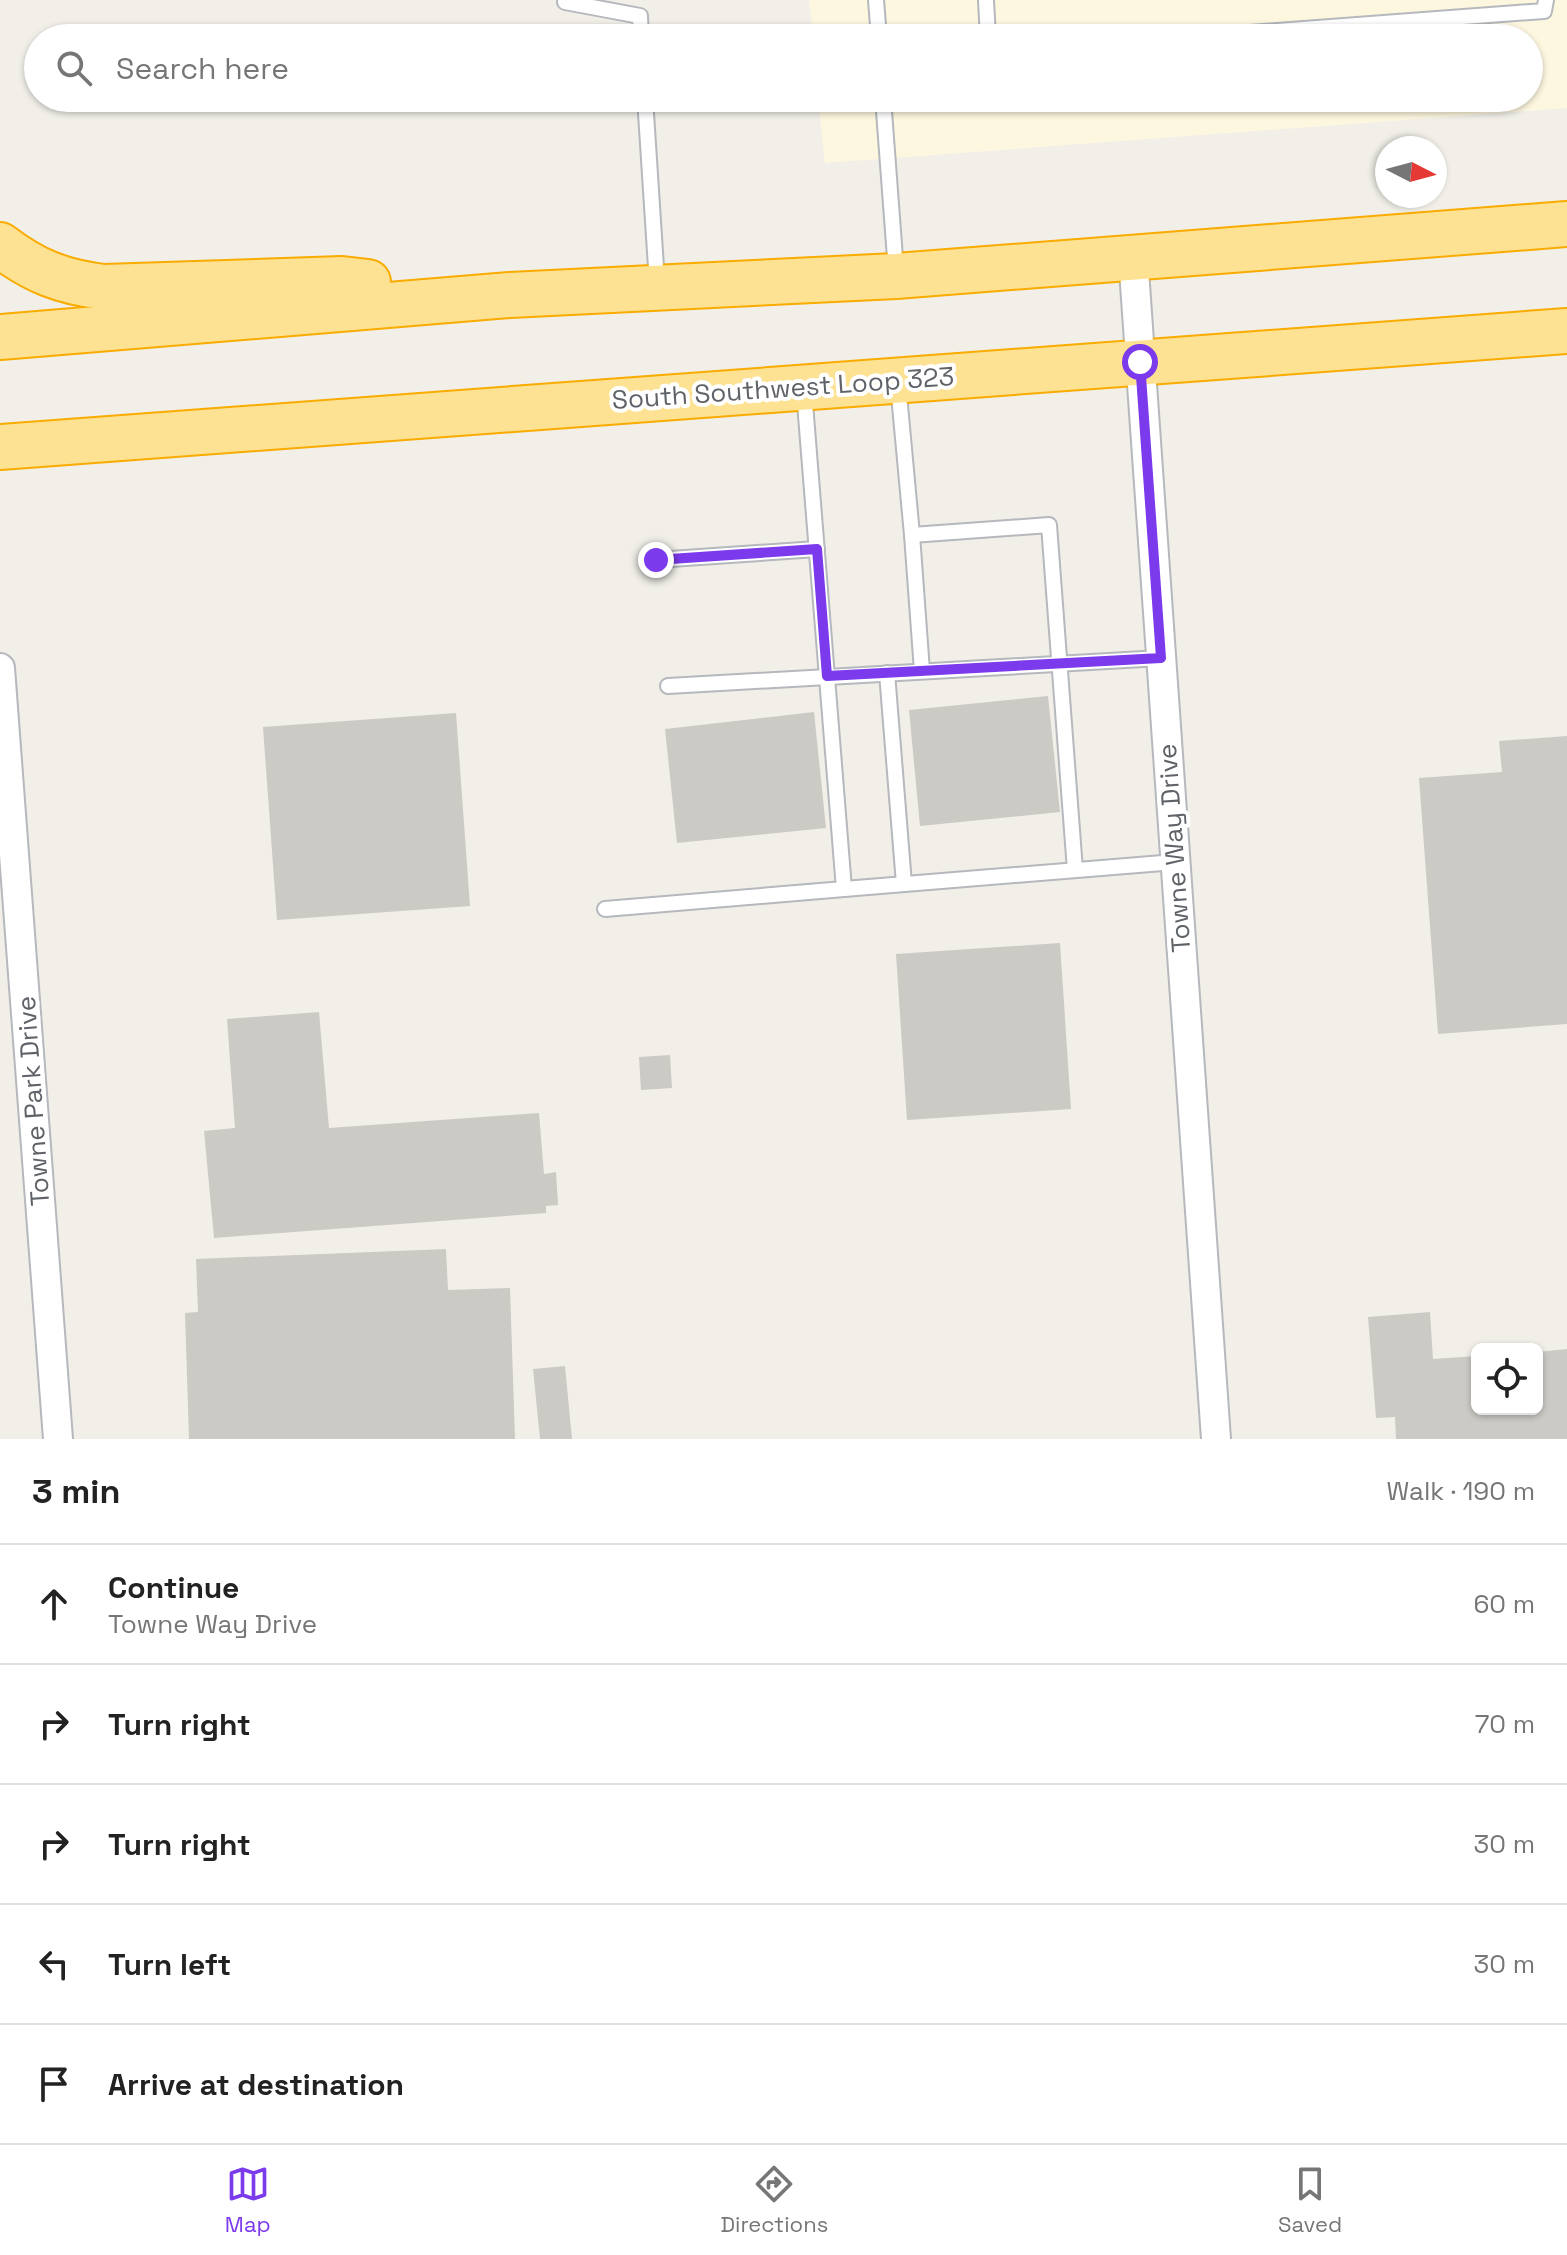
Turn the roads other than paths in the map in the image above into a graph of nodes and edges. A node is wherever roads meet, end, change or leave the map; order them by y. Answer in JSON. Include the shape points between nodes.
{"nodes":[{"id":1,"x":876,"y":0,"type":"edge"},
{"id":2,"x":986,"y":0,"type":"edge"},
{"id":3,"x":1546,"y":0,"type":"edge"},
{"id":4,"x":565,"y":2,"type":"dead end"},
{"id":5,"x":640,"y":24,"type":"edge"},
{"id":6,"x":878,"y":24,"type":"edge"},
{"id":7,"x":987,"y":24,"type":"edge"},
{"id":8,"x":1370,"y":24,"type":"edge"},
{"id":9,"x":646,"y":112,"type":"edge"},
{"id":10,"x":884,"y":112,"type":"edge"},
{"id":11,"x":1567,"y":224,"type":"edge"},
{"id":12,"x":0,"y":245,"type":"edge"},
{"id":13,"x":1133,"y":256,"type":"junction"},
{"id":14,"x":896,"y":276,"type":"junction"},
{"id":15,"x":657,"y":287,"type":"junction"},
{"id":16,"x":510,"y":295,"type":"junction"},
{"id":17,"x":1567,"y":331,"type":"edge"},
{"id":18,"x":0,"y":337,"type":"edge"},
{"id":19,"x":1140,"y":362,"type":"junction"},
{"id":20,"x":897,"y":380,"type":"junction"},
{"id":21,"x":803,"y":387,"type":"junction"},
{"id":22,"x":0,"y":447,"type":"edge"},
{"id":23,"x":912,"y":535,"type":"junction"},
{"id":24,"x":817,"y":549,"type":"junction"},
{"id":25,"x":656,"y":560,"type":"dead end"},
{"id":26,"x":1161,"y":658,"type":"junction"},
{"id":27,"x":1060,"y":663,"type":"junction"},
{"id":28,"x":0,"y":668,"type":"edge"},
{"id":29,"x":922,"y":671,"type":"junction"},
{"id":30,"x":887,"y":673,"type":"junction"},
{"id":31,"x":827,"y":676,"type":"junction"},
{"id":32,"x":668,"y":686,"type":"dead end"},
{"id":33,"x":1175,"y":862,"type":"junction"},
{"id":34,"x":1075,"y":870,"type":"junction"},
{"id":35,"x":904,"y":884,"type":"junction"},
{"id":36,"x":844,"y":889,"type":"junction"},
{"id":37,"x":605,"y":909,"type":"dead end"},
{"id":38,"x":58,"y":1439,"type":"edge"},
{"id":39,"x":1216,"y":1439,"type":"edge"}],
"edges":[{"from":1,"to":6,"type":"lane"},
{"from":2,"to":7,"type":"lane"},
{"from":3,"to":8,"type":"lane","via":[[1544,11]]},
{"from":4,"to":5,"type":"lane","via":[[640,16]]},
{"from":9,"to":15,"type":"lane"},
{"from":10,"to":14,"type":"lane"},
{"from":11,"to":13,"type":"highway"},
{"from":12,"to":16,"type":"highway","via":[[53,277],[104,287],[342,279]]},
{"from":13,"to":14,"type":"highway"},
{"from":13,"to":19,"type":"street","name":"Towne Way Drive"},
{"from":14,"to":15,"type":"highway"},
{"from":15,"to":16,"type":"highway"},
{"from":16,"to":18,"type":"highway"},
{"from":17,"to":19,"type":"highway","name":"South Southwest Loop 323"},
{"from":19,"to":20,"type":"highway","name":"South Southwest Loop 323"},
{"from":19,"to":26,"type":"street","name":"Towne Way Drive"},
{"from":20,"to":21,"type":"highway","name":"South Southwest Loop 323"},
{"from":20,"to":23,"type":"lane"},
{"from":21,"to":22,"type":"highway","name":"South Southwest Loop 323"},
{"from":21,"to":24,"type":"lane"},
{"from":23,"to":27,"type":"lane","via":[[1049,525]]},
{"from":23,"to":29,"type":"lane"},
{"from":24,"to":25,"type":"lane"},
{"from":24,"to":31,"type":"lane"},
{"from":26,"to":27,"type":"lane"},
{"from":26,"to":33,"type":"street","name":"Towne Way Drive"},
{"from":27,"to":29,"type":"lane"},
{"from":27,"to":34,"type":"lane"},
{"from":28,"to":38,"type":"street","name":"Towne Park Drive"},
{"from":29,"to":30,"type":"lane"},
{"from":30,"to":31,"type":"lane"},
{"from":30,"to":35,"type":"lane"},
{"from":31,"to":32,"type":"lane"},
{"from":31,"to":36,"type":"lane"},
{"from":33,"to":34,"type":"lane"},
{"from":33,"to":39,"type":"street","name":"Towne Way Drive"},
{"from":34,"to":35,"type":"lane"},
{"from":35,"to":36,"type":"lane"},
{"from":36,"to":37,"type":"lane"}]}
